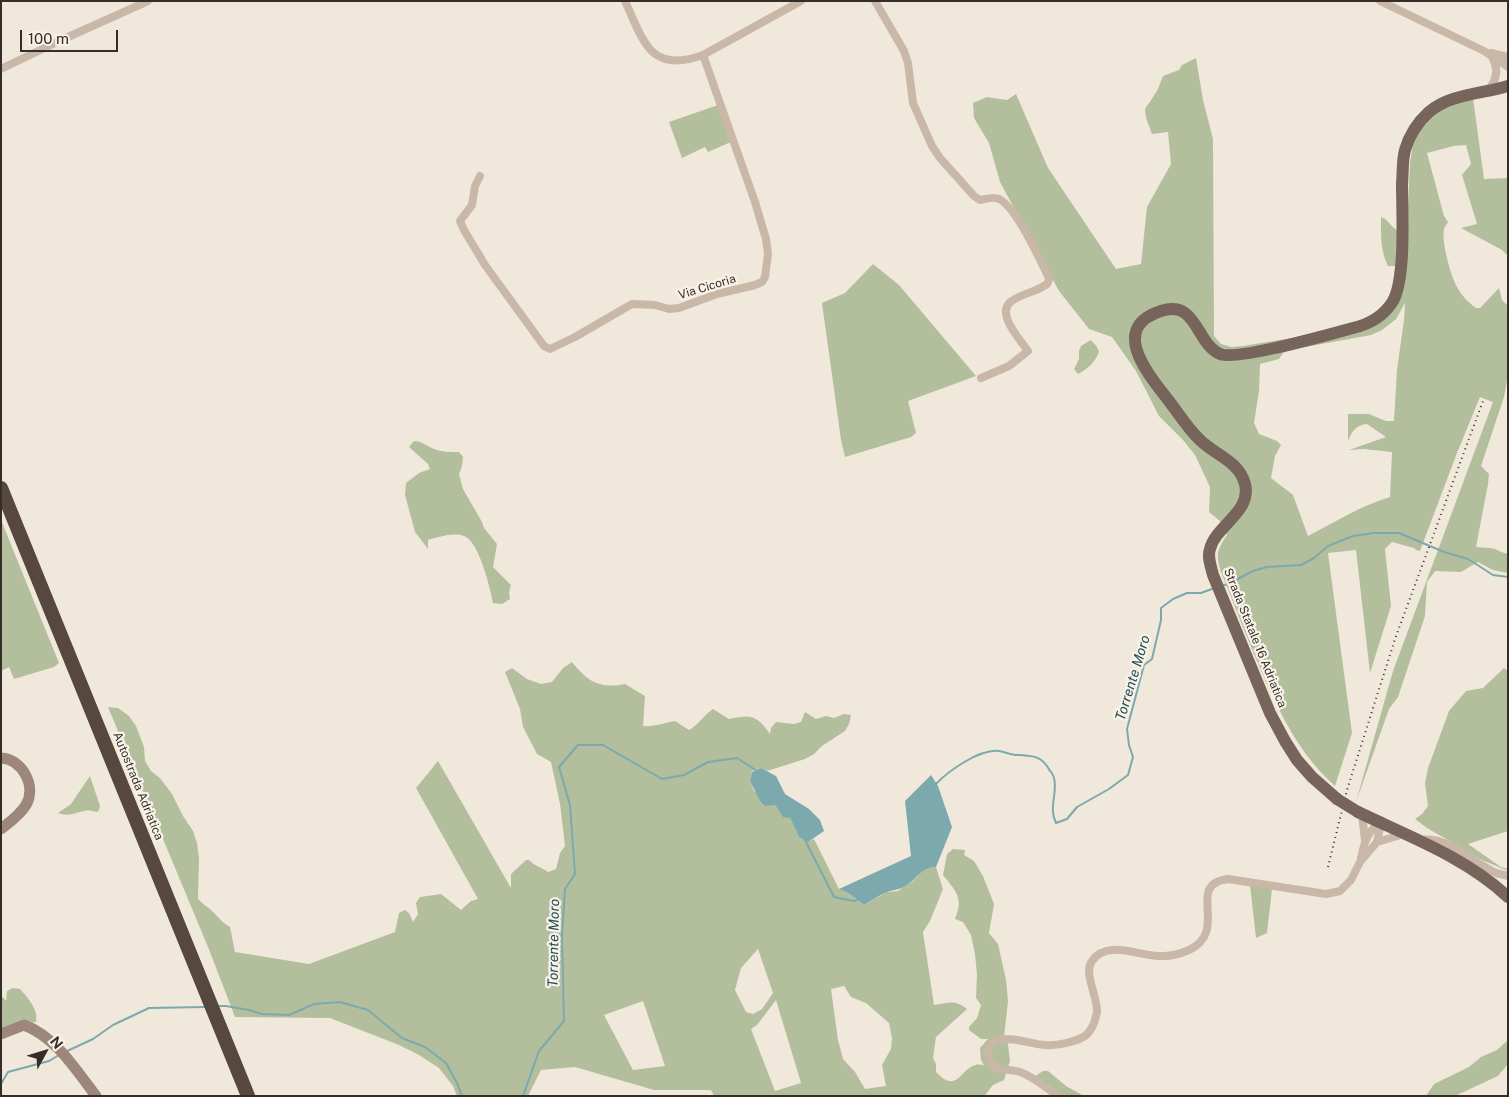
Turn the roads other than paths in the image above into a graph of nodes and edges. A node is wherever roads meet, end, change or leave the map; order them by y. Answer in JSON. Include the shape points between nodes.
{"nodes":[{"id":1,"x":148,"y":1,"type":"edge"},
{"id":2,"x":626,"y":1,"type":"edge"},
{"id":3,"x":801,"y":1,"type":"edge"},
{"id":4,"x":875,"y":1,"type":"edge"},
{"id":5,"x":1380,"y":1,"type":"edge"},
{"id":6,"x":1488,"y":53,"type":"junction"},
{"id":7,"x":703,"y":55,"type":"junction"},
{"id":8,"x":1508,"y":57,"type":"edge"},
{"id":9,"x":1508,"y":67,"type":"edge"},
{"id":10,"x":1,"y":69,"type":"edge"},
{"id":11,"x":1508,"y":86,"type":"edge"},
{"id":12,"x":1485,"y":92,"type":"junction"},
{"id":13,"x":480,"y":176,"type":"dead end"},
{"id":14,"x":981,"y":378,"type":"dead end"},
{"id":15,"x":1,"y":488,"type":"edge"},
{"id":16,"x":1,"y":510,"type":"edge"},
{"id":17,"x":1,"y":758,"type":"edge"},
{"id":18,"x":1360,"y":814,"type":"junction"},
{"id":19,"x":1380,"y":823,"type":"junction"},
{"id":20,"x":1,"y":829,"type":"edge"},
{"id":21,"x":1404,"y":834,"type":"junction"},
{"id":22,"x":1365,"y":841,"type":"junction"},
{"id":23,"x":1377,"y":842,"type":"junction"},
{"id":24,"x":1458,"y":855,"type":"junction"},
{"id":25,"x":1360,"y":862,"type":"junction"},
{"id":26,"x":1508,"y":876,"type":"edge"},
{"id":27,"x":1508,"y":897,"type":"edge"},
{"id":28,"x":1,"y":1034,"type":"edge"},
{"id":29,"x":96,"y":1096,"type":"edge"},
{"id":30,"x":238,"y":1096,"type":"edge"},
{"id":31,"x":248,"y":1096,"type":"edge"},
{"id":32,"x":1058,"y":1096,"type":"edge"}],
"edges":[{"from":1,"to":10,"type":"street"},
{"from":2,"to":7,"type":"street","via":[[643,39],[658,56],[676,62]]},
{"from":3,"to":7,"type":"street"},
{"from":4,"to":14,"type":"street","via":[[904,51],[913,103],[932,146],[974,196],[980,200],[996,197],[1006,205],[1019,222],[1048,276],[1047,284],[1009,302],[1006,310],[1009,322],[1028,351],[1009,366]]},
{"from":5,"to":6,"type":"street"},
{"from":6,"to":8,"type":"street"},
{"from":6,"to":9,"type":"street"},
{"from":6,"to":12,"type":"street","via":[[1496,66],[1496,78]]},
{"from":7,"to":13,"type":"street","name":"Via Cicoria","via":[[766,239],[767,270],[762,282],[679,308],[632,304],[575,337],[550,348],[544,346],[491,273],[460,221],[472,205]]},
{"from":11,"to":12,"type":"main road","name":"Strada Statale 16 Adriatica"},
{"from":12,"to":18,"type":"main road","name":"Strada Statale 16 Adriatica","bridge":true,"via":[[1442,104],[1420,121],[1413,131],[1404,151],[1398,284],[1394,300],[1377,318],[1365,325],[1227,356],[1210,348],[1188,315],[1173,309],[1146,318],[1135,337],[1134,346],[1148,374],[1200,441],[1234,466],[1246,487],[1243,504],[1211,546],[1209,558],[1270,713],[1284,741],[1312,777],[1337,800]]},
{"from":15,"to":31,"type":"highway","name":"Autostrada Adriatica"},
{"from":16,"to":30,"type":"highway","name":"Autostrada Adriatica"},
{"from":17,"to":20,"type":"street","via":[[14,761],[30,784],[27,802]]},
{"from":18,"to":19,"type":"main road","name":"Strada Statale 16 Adriatica"},
{"from":18,"to":22,"type":"street"},
{"from":19,"to":21,"type":"main road","name":"Strada Statale 16 Adriatica"},
{"from":19,"to":22,"type":"street","via":[[1374,826]]},
{"from":19,"to":23,"type":"street"},
{"from":21,"to":23,"type":"street"},
{"from":21,"to":24,"type":"main road","name":"Strada Statale 16 Adriatica"},
{"from":22,"to":25,"type":"street"},
{"from":23,"to":25,"type":"street"},
{"from":24,"to":26,"type":"street","via":[[1473,858],[1496,873]]},
{"from":24,"to":27,"type":"main road","name":"Strada Statale 16 Adriatica"},
{"from":25,"to":32,"type":"street","via":[[1351,880],[1340,890],[1326,894],[1228,878],[1215,882],[1206,901],[1208,928],[1204,938],[1191,949],[1162,956],[1118,949],[1102,952],[1092,961],[1088,973],[1097,1012],[1086,1035],[1046,1045],[998,1040],[986,1052],[992,1065],[1028,1076]]},
{"from":28,"to":29,"type":"street","via":[[24,1025],[36,1030],[54,1043]]}]}
